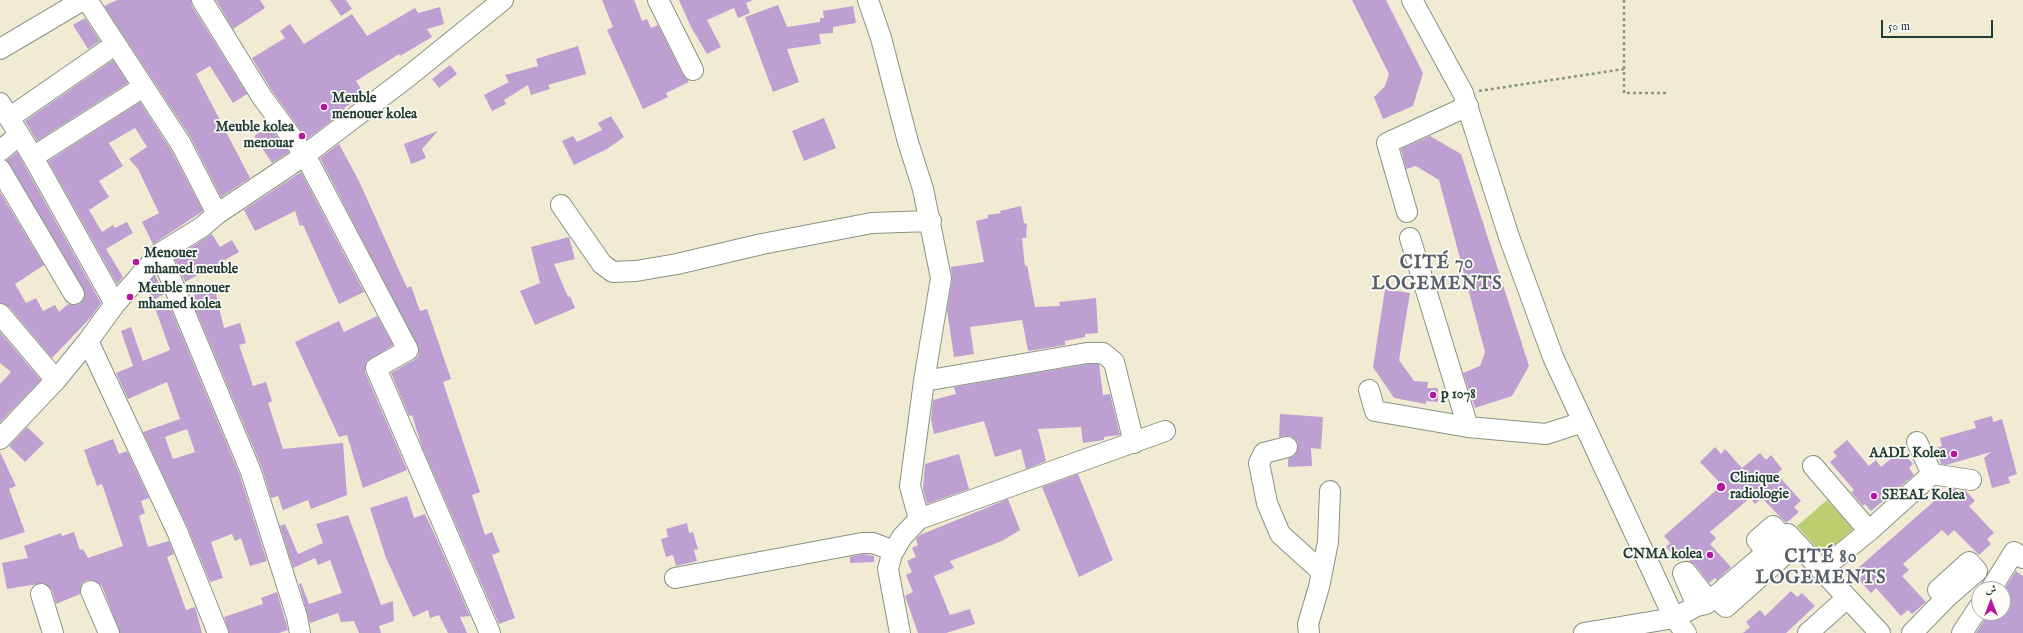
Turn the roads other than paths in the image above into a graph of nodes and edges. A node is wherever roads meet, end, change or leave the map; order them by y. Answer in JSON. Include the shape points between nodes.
{"nodes":[{"id":1,"x":82,"y":0,"type":"edge"},
{"id":2,"x":87,"y":0,"type":"edge"},
{"id":3,"x":202,"y":0,"type":"edge"},
{"id":4,"x":503,"y":0,"type":"edge"},
{"id":5,"x":658,"y":0,"type":"edge"},
{"id":6,"x":868,"y":0,"type":"edge"},
{"id":7,"x":1412,"y":0,"type":"edge"},
{"id":8,"x":116,"y":44,"type":"junction"},
{"id":9,"x":0,"y":50,"type":"edge"},
{"id":10,"x":693,"y":70,"type":"dead end"},
{"id":11,"x":143,"y":87,"type":"junction"},
{"id":12,"x":1465,"y":100,"type":"junction"},
{"id":13,"x":5,"y":111,"type":"edge"},
{"id":14,"x":19,"y":135,"type":"junction"},
{"id":15,"x":0,"y":151,"type":"edge"},
{"id":16,"x":304,"y":155,"type":"junction"},
{"id":17,"x":32,"y":157,"type":"junction"},
{"id":18,"x":0,"y":169,"type":"edge"},
{"id":19,"x":561,"y":206,"type":"dead end"},
{"id":20,"x":1406,"y":212,"type":"dead end"},
{"id":21,"x":217,"y":214,"type":"junction"},
{"id":22,"x":931,"y":221,"type":"junction"},
{"id":23,"x":1410,"y":238,"type":"dead end"},
{"id":24,"x":160,"y":253,"type":"junction"},
{"id":25,"x":74,"y":294,"type":"dead end"},
{"id":26,"x":115,"y":304,"type":"junction"},
{"id":27,"x":0,"y":314,"type":"edge"},
{"id":28,"x":88,"y":341,"type":"junction"},
{"id":29,"x":56,"y":380,"type":"junction"},
{"id":30,"x":924,"y":381,"type":"junction"},
{"id":31,"x":1369,"y":390,"type":"dead end"},
{"id":32,"x":1583,"y":422,"type":"junction"},
{"id":33,"x":1468,"y":427,"type":"junction"},
{"id":34,"x":1165,"y":431,"type":"dead end"},
{"id":35,"x":0,"y":439,"type":"edge"},
{"id":36,"x":1917,"y":442,"type":"dead end"},
{"id":37,"x":1134,"y":443,"type":"junction"},
{"id":38,"x":1287,"y":447,"type":"dead end"},
{"id":39,"x":1813,"y":466,"type":"dead end"},
{"id":40,"x":1932,"y":474,"type":"junction"},
{"id":41,"x":1971,"y":480,"type":"dead end"},
{"id":42,"x":1330,"y":491,"type":"dead end"},
{"id":43,"x":919,"y":518,"type":"junction"},
{"id":44,"x":1868,"y":531,"type":"junction"},
{"id":45,"x":1790,"y":541,"type":"junction"},
{"id":46,"x":894,"y":551,"type":"junction"},
{"id":47,"x":2023,"y":558,"type":"edge"},
{"id":48,"x":1821,"y":570,"type":"junction"},
{"id":49,"x":1322,"y":572,"type":"junction"},
{"id":50,"x":675,"y":578,"type":"dead end"},
{"id":51,"x":1996,"y":581,"type":"edge"},
{"id":52,"x":91,"y":591,"type":"dead end"},
{"id":53,"x":41,"y":594,"type":"dead end"},
{"id":54,"x":1847,"y":598,"type":"junction"},
{"id":55,"x":1946,"y":598,"type":"dead end"},
{"id":56,"x":1707,"y":601,"type":"junction"},
{"id":57,"x":1971,"y":619,"type":"edge"},
{"id":58,"x":1680,"y":626,"type":"edge"},
{"id":59,"x":1874,"y":631,"type":"edge"},
{"id":60,"x":53,"y":633,"type":"edge"},
{"id":61,"x":109,"y":633,"type":"edge"},
{"id":62,"x":218,"y":633,"type":"edge"},
{"id":63,"x":300,"y":633,"type":"edge"},
{"id":64,"x":490,"y":633,"type":"edge"},
{"id":65,"x":900,"y":633,"type":"edge"},
{"id":66,"x":1309,"y":633,"type":"edge"},
{"id":67,"x":1584,"y":633,"type":"edge"},
{"id":68,"x":1808,"y":633,"type":"edge"},
{"id":69,"x":1912,"y":633,"type":"edge"},
{"id":70,"x":1962,"y":633,"type":"edge"}],
"edges":[{"from":1,"to":9,"type":"street"},
{"from":2,"to":8,"type":"street"},
{"from":3,"to":16,"type":"street","via":[[262,97]]},
{"from":4,"to":16,"type":"street","via":[[409,76]]},
{"from":5,"to":10,"type":"street"},
{"from":6,"to":22,"type":"street","via":[[881,38]]},
{"from":7,"to":12,"type":"street"},
{"from":8,"to":11,"type":"street"},
{"from":8,"to":13,"type":"street"},
{"from":11,"to":17,"type":"street"},
{"from":11,"to":21,"type":"street","via":[[181,144]]},
{"from":12,"to":20,"type":"street","via":[[1387,143]]},
{"from":12,"to":32,"type":"street","via":[[1553,356]]},
{"from":13,"to":14,"type":"street"},
{"from":14,"to":15,"type":"street"},
{"from":14,"to":17,"type":"street"},
{"from":16,"to":21,"type":"street"},
{"from":16,"to":64,"type":"street","via":[[408,350],[376,368]]},
{"from":17,"to":26,"type":"street"},
{"from":18,"to":25,"type":"street"},
{"from":19,"to":22,"type":"street","via":[[602,264],[613,272],[676,264],[872,223]]},
{"from":21,"to":24,"type":"street","via":[[202,227]]},
{"from":22,"to":30,"type":"street","via":[[941,278]]},
{"from":23,"to":33,"type":"street"},
{"from":24,"to":26,"type":"street"},
{"from":24,"to":63,"type":"street","via":[[251,472]]},
{"from":26,"to":28,"type":"street"},
{"from":27,"to":29,"type":"street"},
{"from":28,"to":29,"type":"street"},
{"from":28,"to":62,"type":"street","via":[[177,531]]},
{"from":29,"to":35,"type":"street"},
{"from":30,"to":37,"type":"street","via":[[1091,352],[1103,353],[1114,362]]},
{"from":30,"to":43,"type":"street","via":[[910,486]]},
{"from":31,"to":33,"type":"street","via":[[1375,411]]},
{"from":32,"to":33,"type":"street","via":[[1546,434]]},
{"from":32,"to":58,"type":"street"},
{"from":34,"to":37,"type":"street"},
{"from":36,"to":40,"type":"street"},
{"from":37,"to":43,"type":"street"},
{"from":38,"to":49,"type":"street","via":[[1264,453],[1259,463],[1267,503],[1280,534]]},
{"from":39,"to":44,"type":"street"},
{"from":40,"to":41,"type":"street"},
{"from":40,"to":44,"type":"street"},
{"from":42,"to":49,"type":"street","via":[[1328,542]]},
{"from":43,"to":46,"type":"street","via":[[902,537]]},
{"from":44,"to":48,"type":"street"},
{"from":45,"to":48,"type":"street"},
{"from":45,"to":56,"type":"street","via":[[1767,552]]},
{"from":45,"to":56,"type":"street","via":[[1726,607]]},
{"from":46,"to":50,"type":"street","via":[[873,542],[862,542]]},
{"from":46,"to":65,"type":"street","via":[[888,569]]},
{"from":47,"to":51,"type":"street","via":[[2014,552]]},
{"from":48,"to":54,"type":"street"},
{"from":49,"to":66,"type":"street","via":[[1308,624]]},
{"from":52,"to":61,"type":"street"},
{"from":53,"to":60,"type":"street"},
{"from":54,"to":59,"type":"street"},
{"from":54,"to":68,"type":"street"},
{"from":55,"to":69,"type":"street"},
{"from":56,"to":58,"type":"street"},
{"from":57,"to":70,"type":"street"},
{"from":58,"to":67,"type":"street"}]}
